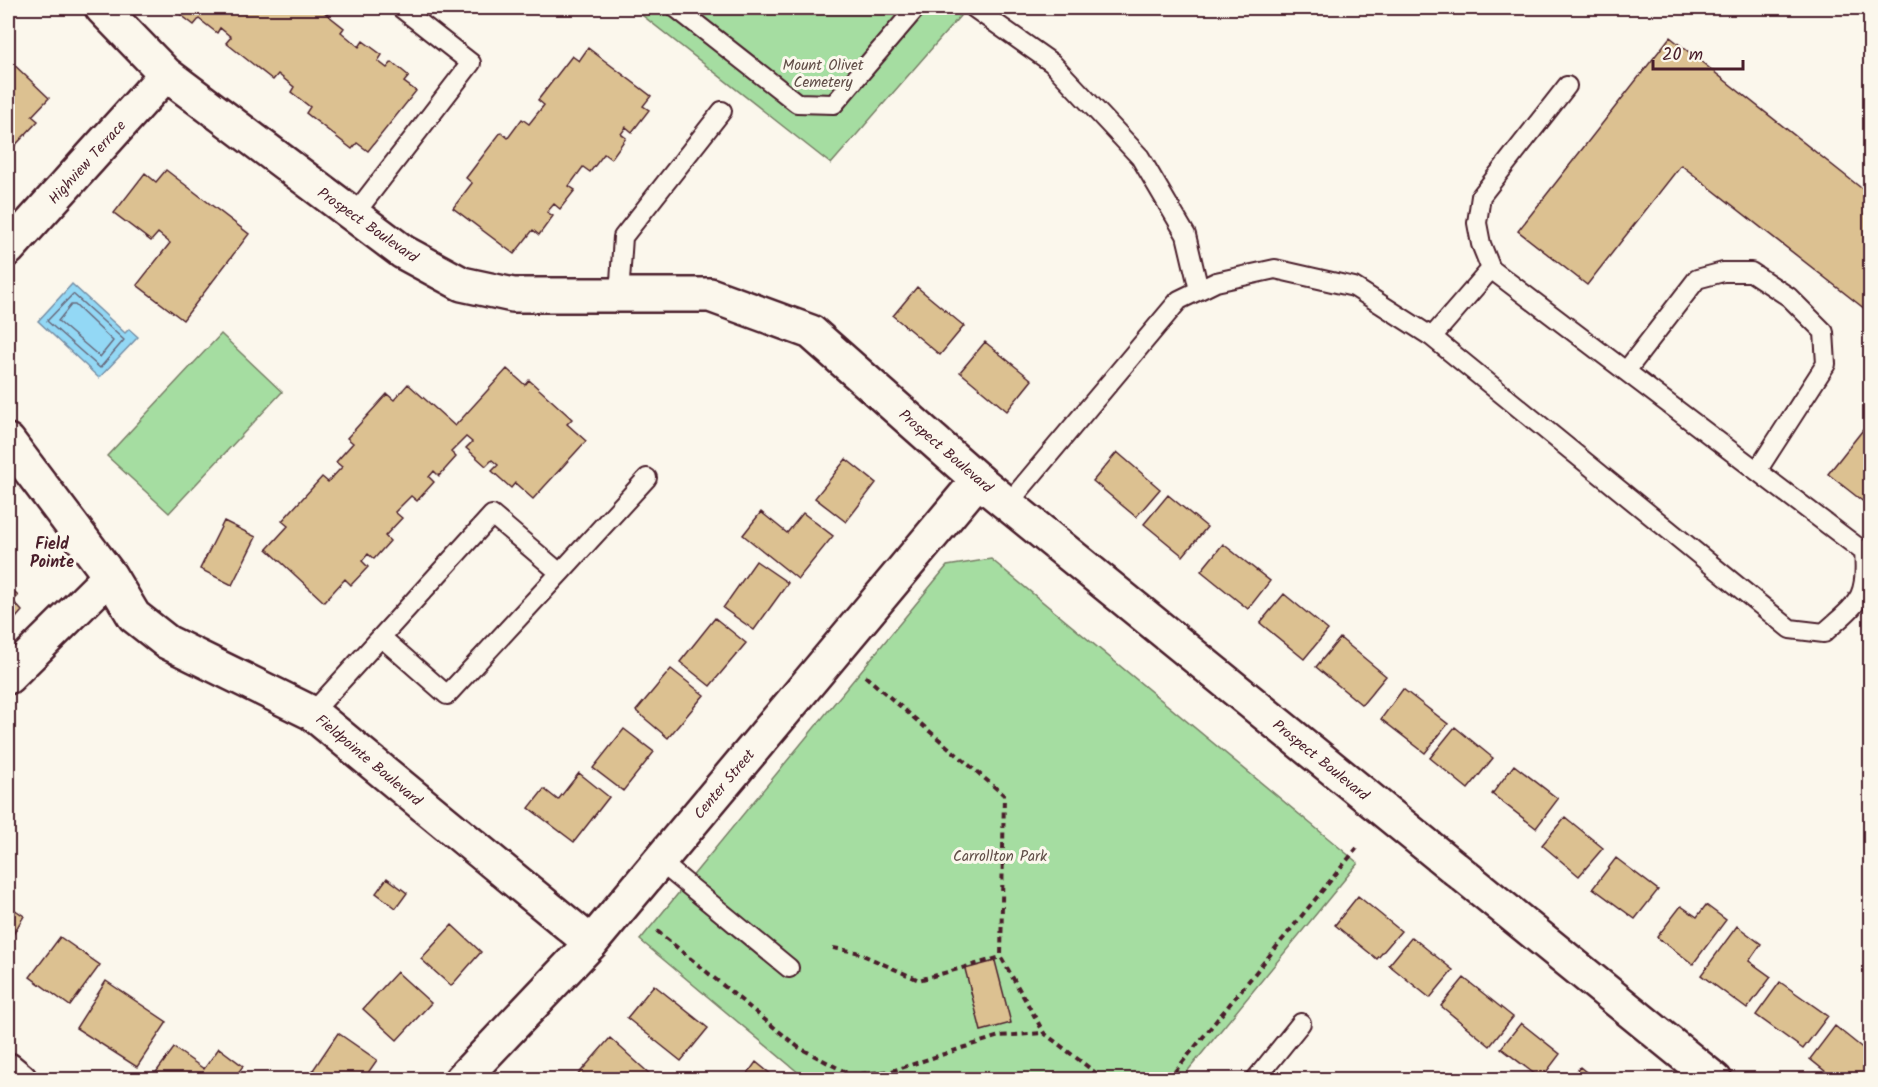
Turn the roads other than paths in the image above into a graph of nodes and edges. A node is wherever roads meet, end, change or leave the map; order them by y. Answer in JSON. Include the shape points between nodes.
{"nodes":[{"id":1,"x":102,"y":8,"type":"edge"},
{"id":2,"x":401,"y":8,"type":"edge"},
{"id":3,"x":676,"y":8,"type":"edge"},
{"id":4,"x":916,"y":8,"type":"edge"},
{"id":5,"x":974,"y":8,"type":"edge"},
{"id":6,"x":166,"y":74,"type":"junction"},
{"id":7,"x":1567,"y":86,"type":"dead end"},
{"id":8,"x":722,"y":111,"type":"dead end"},
{"id":9,"x":353,"y":216,"type":"junction"},
{"id":10,"x":8,"y":249,"type":"edge"},
{"id":11,"x":1491,"y":269,"type":"junction"},
{"id":12,"x":1199,"y":290,"type":"junction"},
{"id":13,"x":620,"y":296,"type":"junction"},
{"id":14,"x":1432,"y":337,"type":"junction"},
{"id":15,"x":1626,"y":371,"type":"junction"},
{"id":16,"x":8,"y":441,"type":"edge"},
{"id":17,"x":1757,"y":471,"type":"junction"},
{"id":18,"x":647,"y":478,"type":"dead end"},
{"id":19,"x":978,"y":480,"type":"junction"},
{"id":20,"x":1007,"y":505,"type":"junction"},
{"id":21,"x":560,"y":573,"type":"junction"},
{"id":22,"x":110,"y":576,"type":"junction"},
{"id":23,"x":381,"y":638,"type":"junction"},
{"id":24,"x":8,"y":677,"type":"edge"},
{"id":25,"x":312,"y":713,"type":"junction"},
{"id":26,"x":659,"y":861,"type":"junction"},
{"id":27,"x":591,"y":944,"type":"junction"},
{"id":28,"x":789,"y":968,"type":"dead end"},
{"id":29,"x":1301,"y":1023,"type":"dead end"},
{"id":30,"x":8,"y":1070,"type":"edge"},
{"id":31,"x":20,"y":1080,"type":"edge"},
{"id":32,"x":461,"y":1080,"type":"edge"},
{"id":33,"x":1255,"y":1080,"type":"edge"},
{"id":34,"x":1715,"y":1080,"type":"edge"}],
"edges":[{"from":1,"to":6,"type":"street","name":"Prospect Boulevard"},
{"from":2,"to":9,"type":"lane","via":[[471,63]]},
{"from":3,"to":4,"type":"lane","via":[[797,103],[816,105],[834,104]]},
{"from":5,"to":12,"type":"lane","via":[[1052,63],[1140,158],[1186,235]]},
{"from":6,"to":9,"type":"street","name":"Prospect Boulevard"},
{"from":6,"to":10,"type":"street","name":"Highview Terrace"},
{"from":7,"to":11,"type":"lane","via":[[1481,196],[1477,223]]},
{"from":8,"to":13,"type":"lane","via":[[623,237]]},
{"from":9,"to":13,"type":"street","name":"Prospect Boulevard","via":[[403,252],[462,284],[513,296]]},
{"from":11,"to":14,"type":"lane"},
{"from":11,"to":15,"type":"lane"},
{"from":12,"to":14,"type":"lane","via":[[1216,282],[1275,269],[1354,287]]},
{"from":12,"to":20,"type":"lane","via":[[1179,300]]},
{"from":13,"to":19,"type":"street","name":"Prospect Boulevard","via":[[710,295],[811,332]]},
{"from":14,"to":17,"type":"lane","via":[[1790,629],[1824,633],[1859,601],[1866,573],[1864,552]]},
{"from":15,"to":17,"type":"lane"},
{"from":15,"to":17,"type":"lane","via":[[1697,279],[1723,272],[1751,272],[1789,297],[1824,332],[1826,364]]},
{"from":16,"to":22,"type":"street","name":"Fieldpointe Boulevard"},
{"from":18,"to":21,"type":"lane"},
{"from":19,"to":20,"type":"street","name":"Prospect Boulevard"},
{"from":19,"to":26,"type":"street","name":"Center Street"},
{"from":20,"to":34,"type":"street","name":"Prospect Boulevard"},
{"from":21,"to":23,"type":"lane","via":[[447,695]]},
{"from":21,"to":23,"type":"lane","via":[[492,515]]},
{"from":22,"to":24,"type":"street"},
{"from":22,"to":25,"type":"street","name":"Fieldpointe Boulevard","via":[[134,616],[168,642]]},
{"from":23,"to":25,"type":"lane"},
{"from":25,"to":27,"type":"street","name":"Fieldpointe Boulevard"},
{"from":26,"to":27,"type":"street","name":"Center Street"},
{"from":26,"to":28,"type":"lane"},
{"from":27,"to":32,"type":"street","name":"Center Street"},
{"from":29,"to":33,"type":"lane"},
{"from":30,"to":31,"type":"street"}]}
